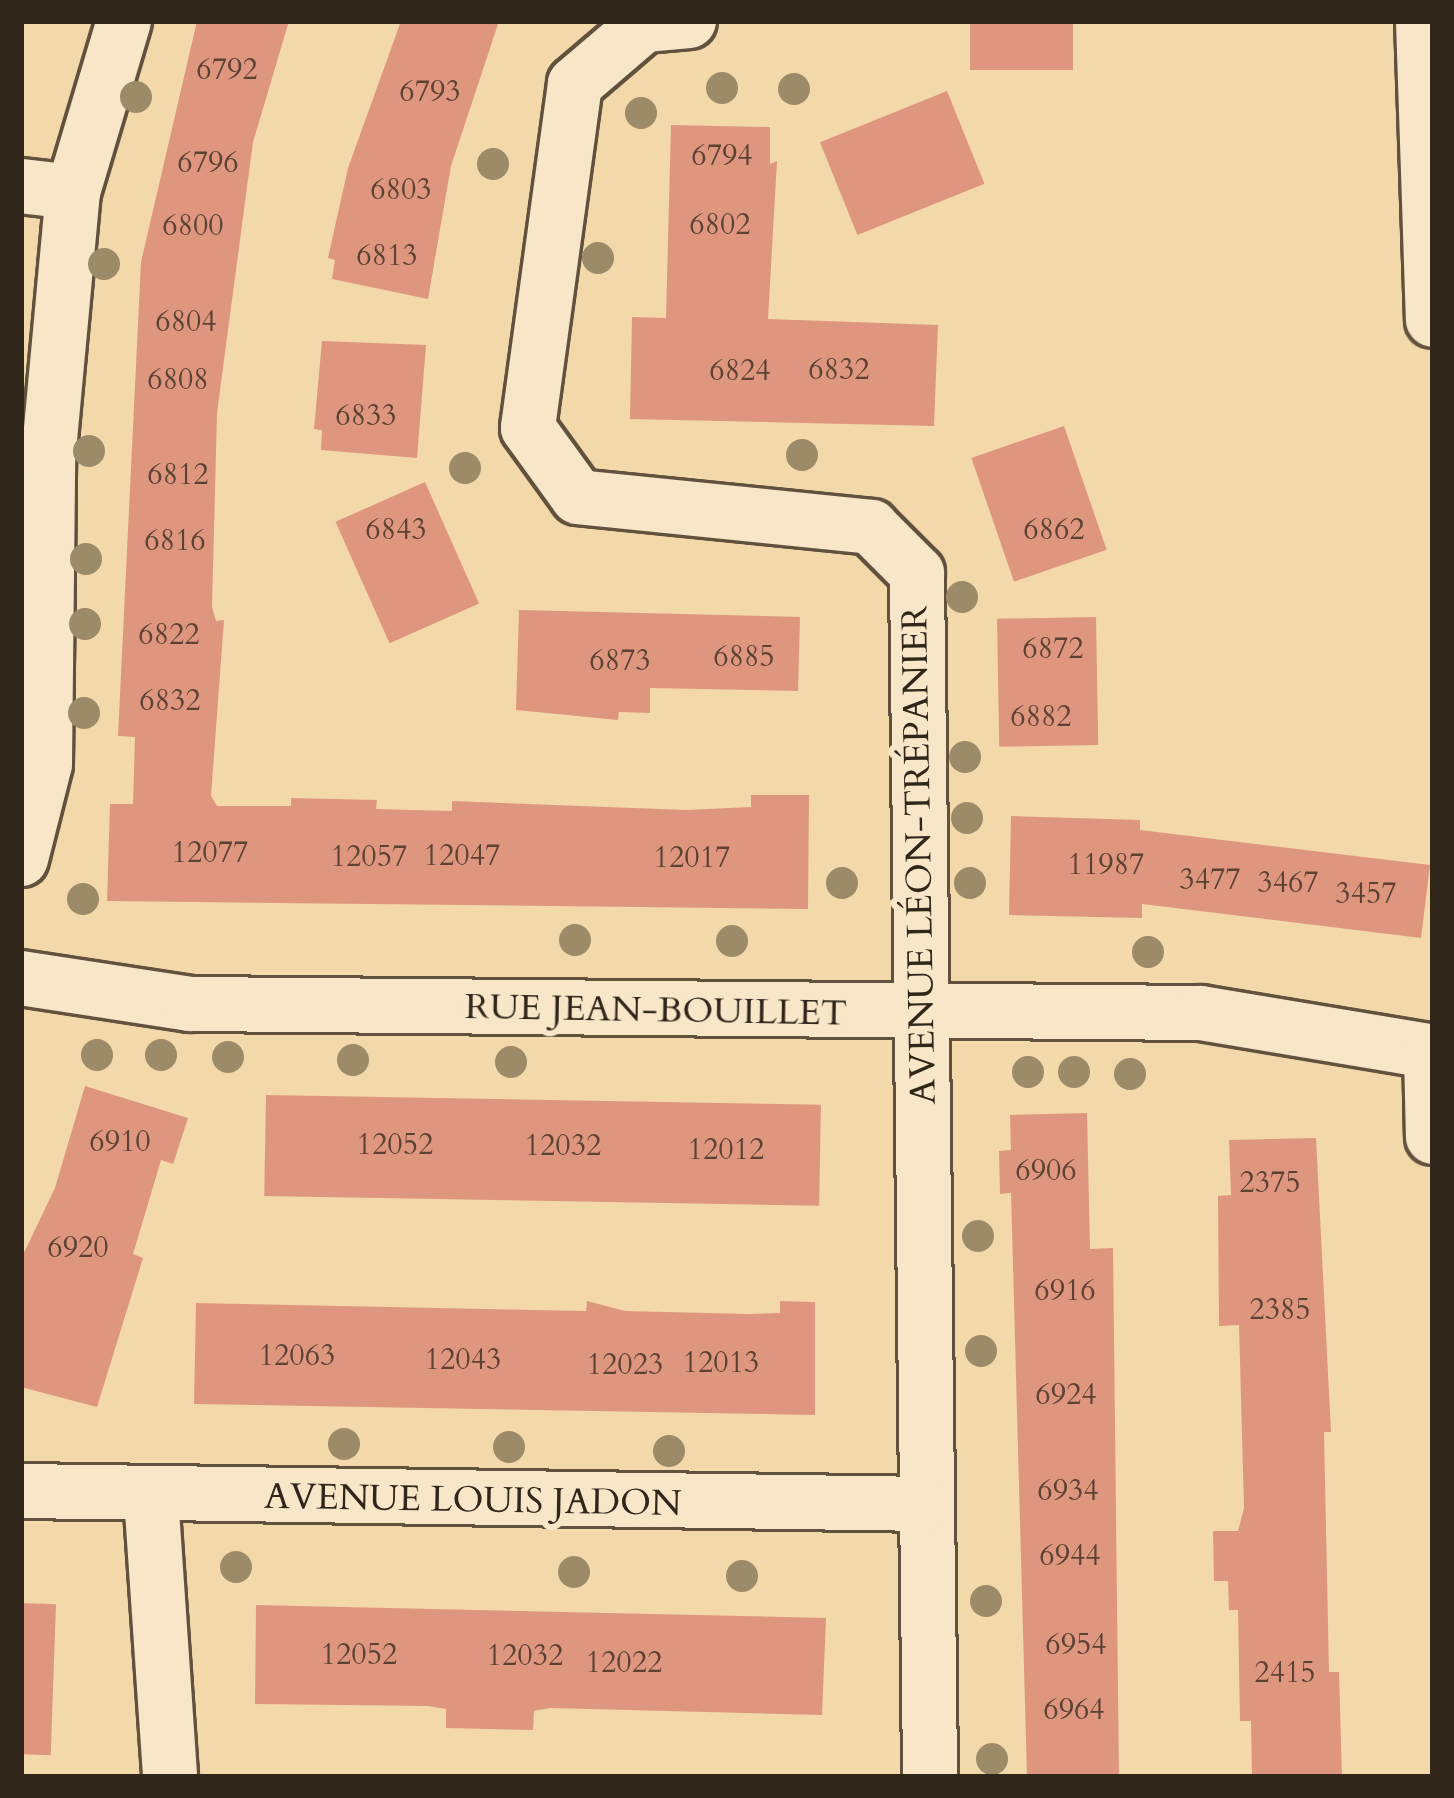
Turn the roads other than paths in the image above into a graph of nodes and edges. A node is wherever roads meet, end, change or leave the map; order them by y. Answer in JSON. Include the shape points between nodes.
{"nodes":[{"id":1,"x":124,"y":21,"type":"edge"},
{"id":2,"x":689,"y":21,"type":"edge"},
{"id":3,"x":1423,"y":21,"type":"edge"},
{"id":4,"x":47,"y":189,"type":"edge"},
{"id":5,"x":1433,"y":320,"type":"edge"},
{"id":6,"x":21,"y":859,"type":"edge"},
{"id":7,"x":21,"y":978,"type":"edge"},
{"id":8,"x":921,"y":1014,"type":"junction"},
{"id":9,"x":1432,"y":1052,"type":"edge"},
{"id":10,"x":1433,"y":1137,"type":"edge"},
{"id":11,"x":21,"y":1491,"type":"edge"},
{"id":12,"x":151,"y":1496,"type":"junction"},
{"id":13,"x":924,"y":1504,"type":"junction"},
{"id":14,"x":170,"y":1777,"type":"edge"},
{"id":15,"x":930,"y":1777,"type":"edge"}],
"edges":[{"from":1,"to":4,"type":"street"},
{"from":2,"to":8,"type":"street","name":"AVENUE LÉON-TRÉPANIER","via":[[644,25],[575,84],[528,428],[578,497],[872,527],[917,572]]},
{"from":3,"to":5,"type":"street"},
{"from":4,"to":6,"type":"street","via":[[45,764]]},
{"from":7,"to":8,"type":"street","name":"RUE JEAN-BOUILLET","via":[[190,1004]]},
{"from":8,"to":9,"type":"street","name":"RUE JEAN-BOUILLET","via":[[1201,1013]]},
{"from":8,"to":13,"type":"street","name":"AVENUE LÉON-TRÉPANIER"},
{"from":9,"to":10,"type":"street"},
{"from":11,"to":12,"type":"street","name":"AVENUE LOUIS JADON"},
{"from":12,"to":13,"type":"street","name":"AVENUE LOUIS JADON"},
{"from":12,"to":14,"type":"street"},
{"from":13,"to":15,"type":"street","name":"AVENUE LÉON-TRÉPANIER"}]}
